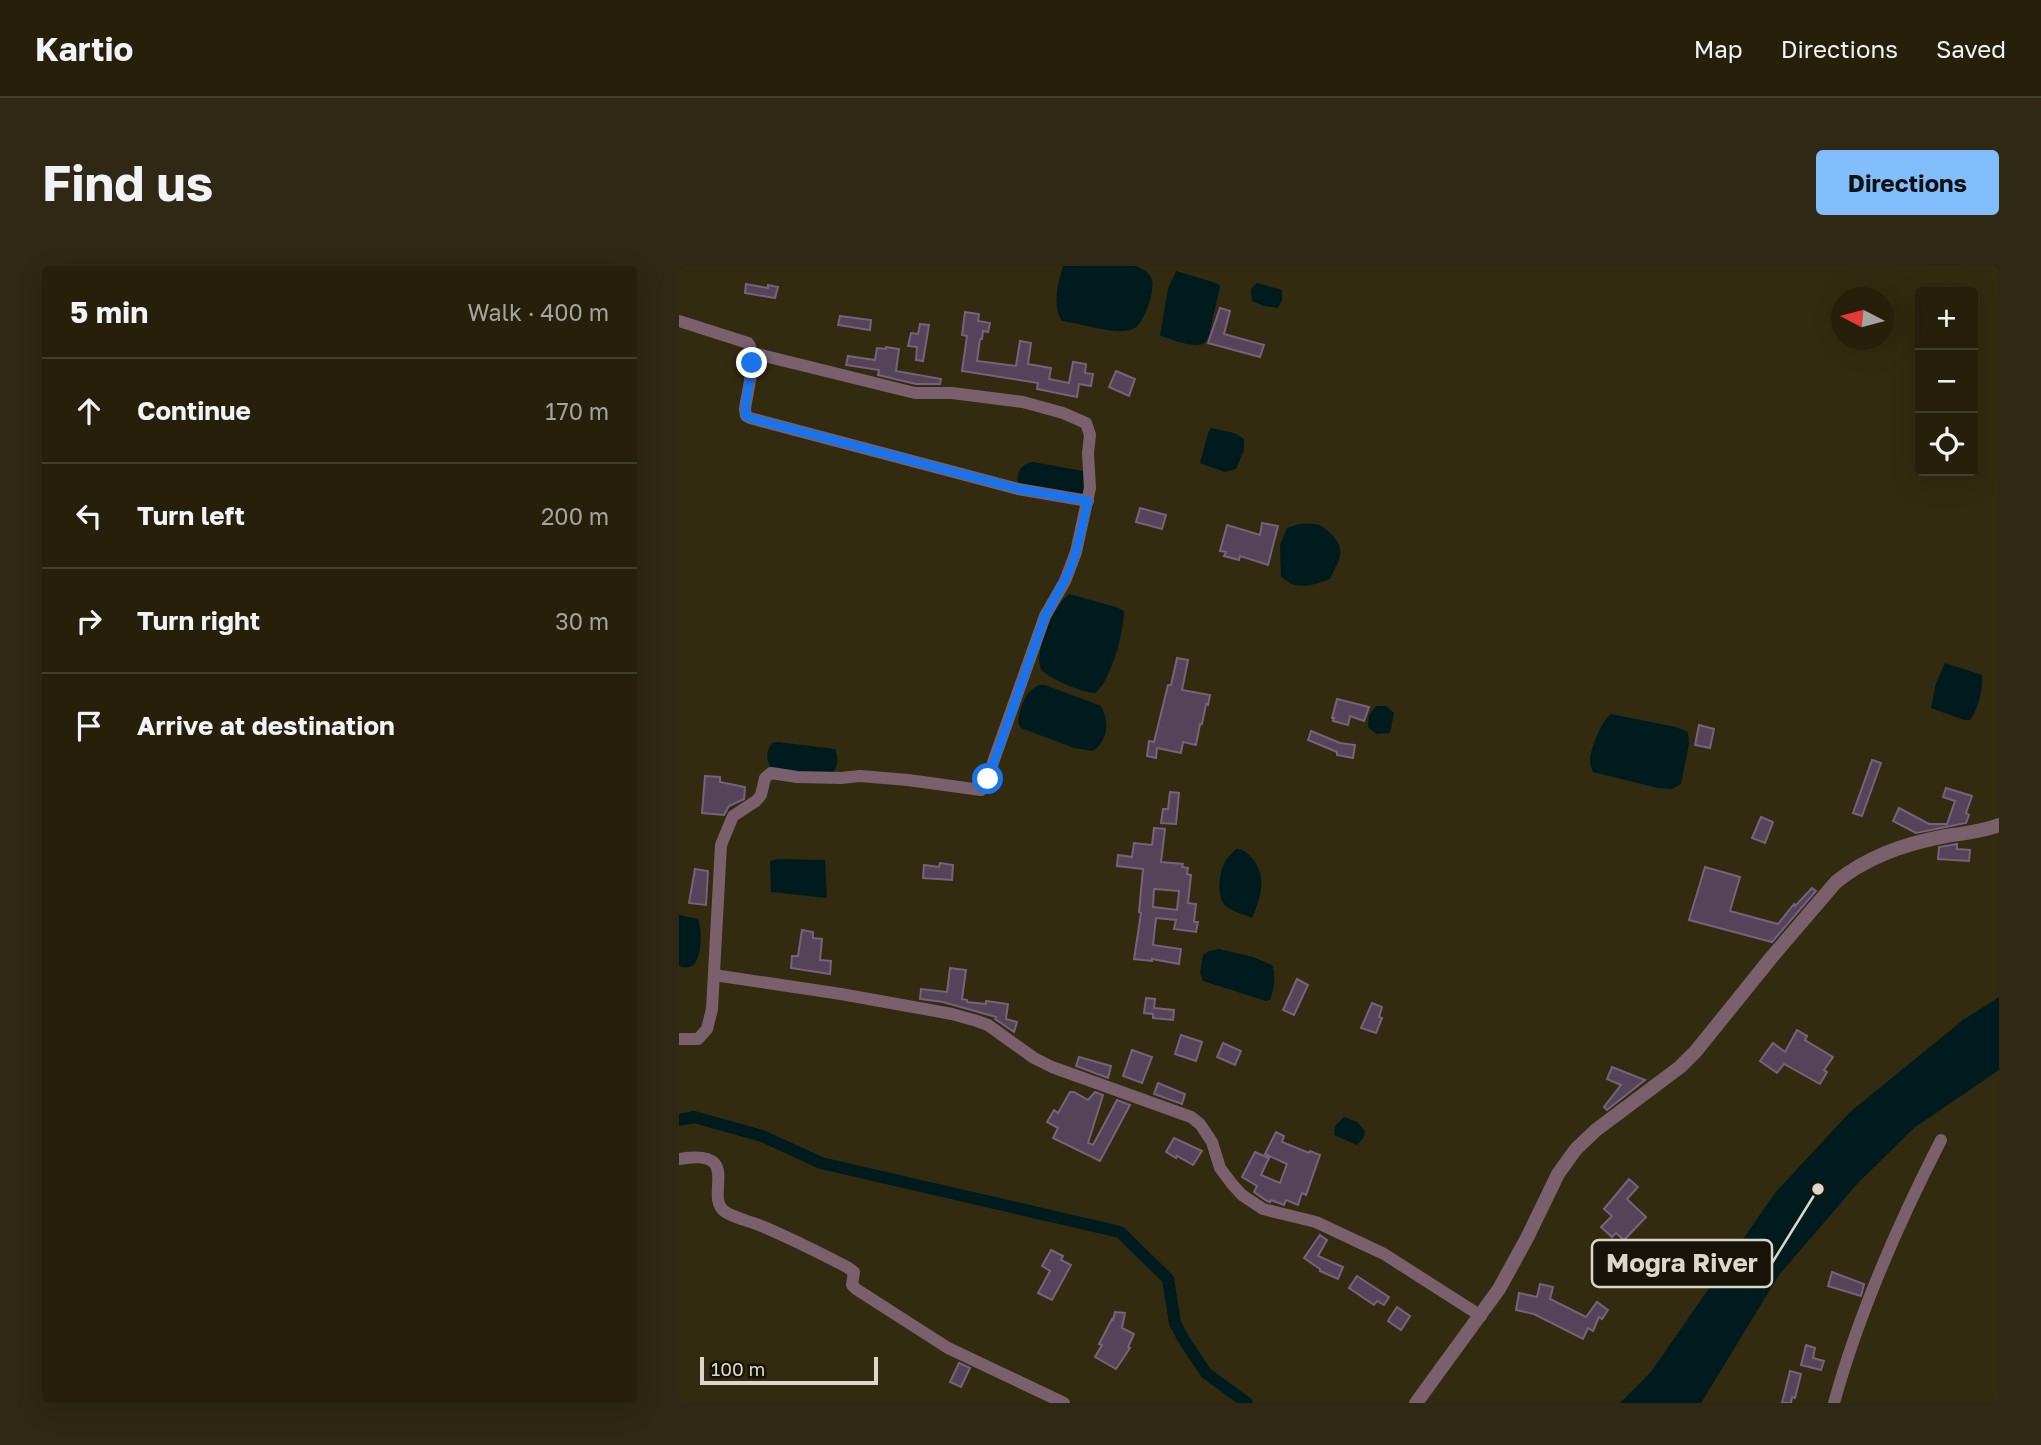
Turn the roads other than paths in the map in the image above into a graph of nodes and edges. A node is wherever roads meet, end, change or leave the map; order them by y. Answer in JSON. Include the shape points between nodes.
{"nodes":[{"id":1,"x":679,"y":321,"type":"edge"},
{"id":2,"x":753,"y":353,"type":"junction"},
{"id":3,"x":1088,"y":501,"type":"junction"},
{"id":4,"x":1999,"y":825,"type":"edge"},
{"id":5,"x":714,"y":975,"type":"junction"},
{"id":6,"x":679,"y":1039,"type":"edge"},
{"id":7,"x":1941,"y":1140,"type":"dead end"},
{"id":8,"x":679,"y":1159,"type":"edge"},
{"id":9,"x":1481,"y":1316,"type":"junction"},
{"id":10,"x":1064,"y":1403,"type":"edge"},
{"id":11,"x":1416,"y":1403,"type":"edge"},
{"id":12,"x":1834,"y":1403,"type":"edge"}],
"edges":[{"from":1,"to":2,"type":"street","via":[[748,343]]},
{"from":2,"to":3,"type":"street","via":[[745,409],[750,418],[1018,489]]},
{"from":2,"to":3,"type":"street","via":[[915,393],[1023,402],[1086,423],[1090,435]]},
{"from":3,"to":5,"type":"street","via":[[1069,572],[1045,616],[985,785],[981,790],[869,777],[767,775],[761,795],[733,816],[721,845]]},
{"from":4,"to":9,"type":"street","via":[[1888,852],[1836,882],[1696,1051],[1576,1149]]},
{"from":5,"to":6,"type":"street","via":[[707,1029],[698,1039]]},
{"from":5,"to":9,"type":"street","via":[[841,994],[988,1025],[1052,1067],[1191,1117],[1212,1142],[1231,1184],[1263,1209],[1316,1222],[1384,1254]]},
{"from":7,"to":12,"type":"street","via":[[1867,1300]]},
{"from":8,"to":10,"type":"street","via":[[704,1157],[713,1162],[719,1203],[725,1211],[848,1267],[854,1272],[852,1285],[856,1289],[948,1348]]},
{"from":9,"to":11,"type":"street"}]}
